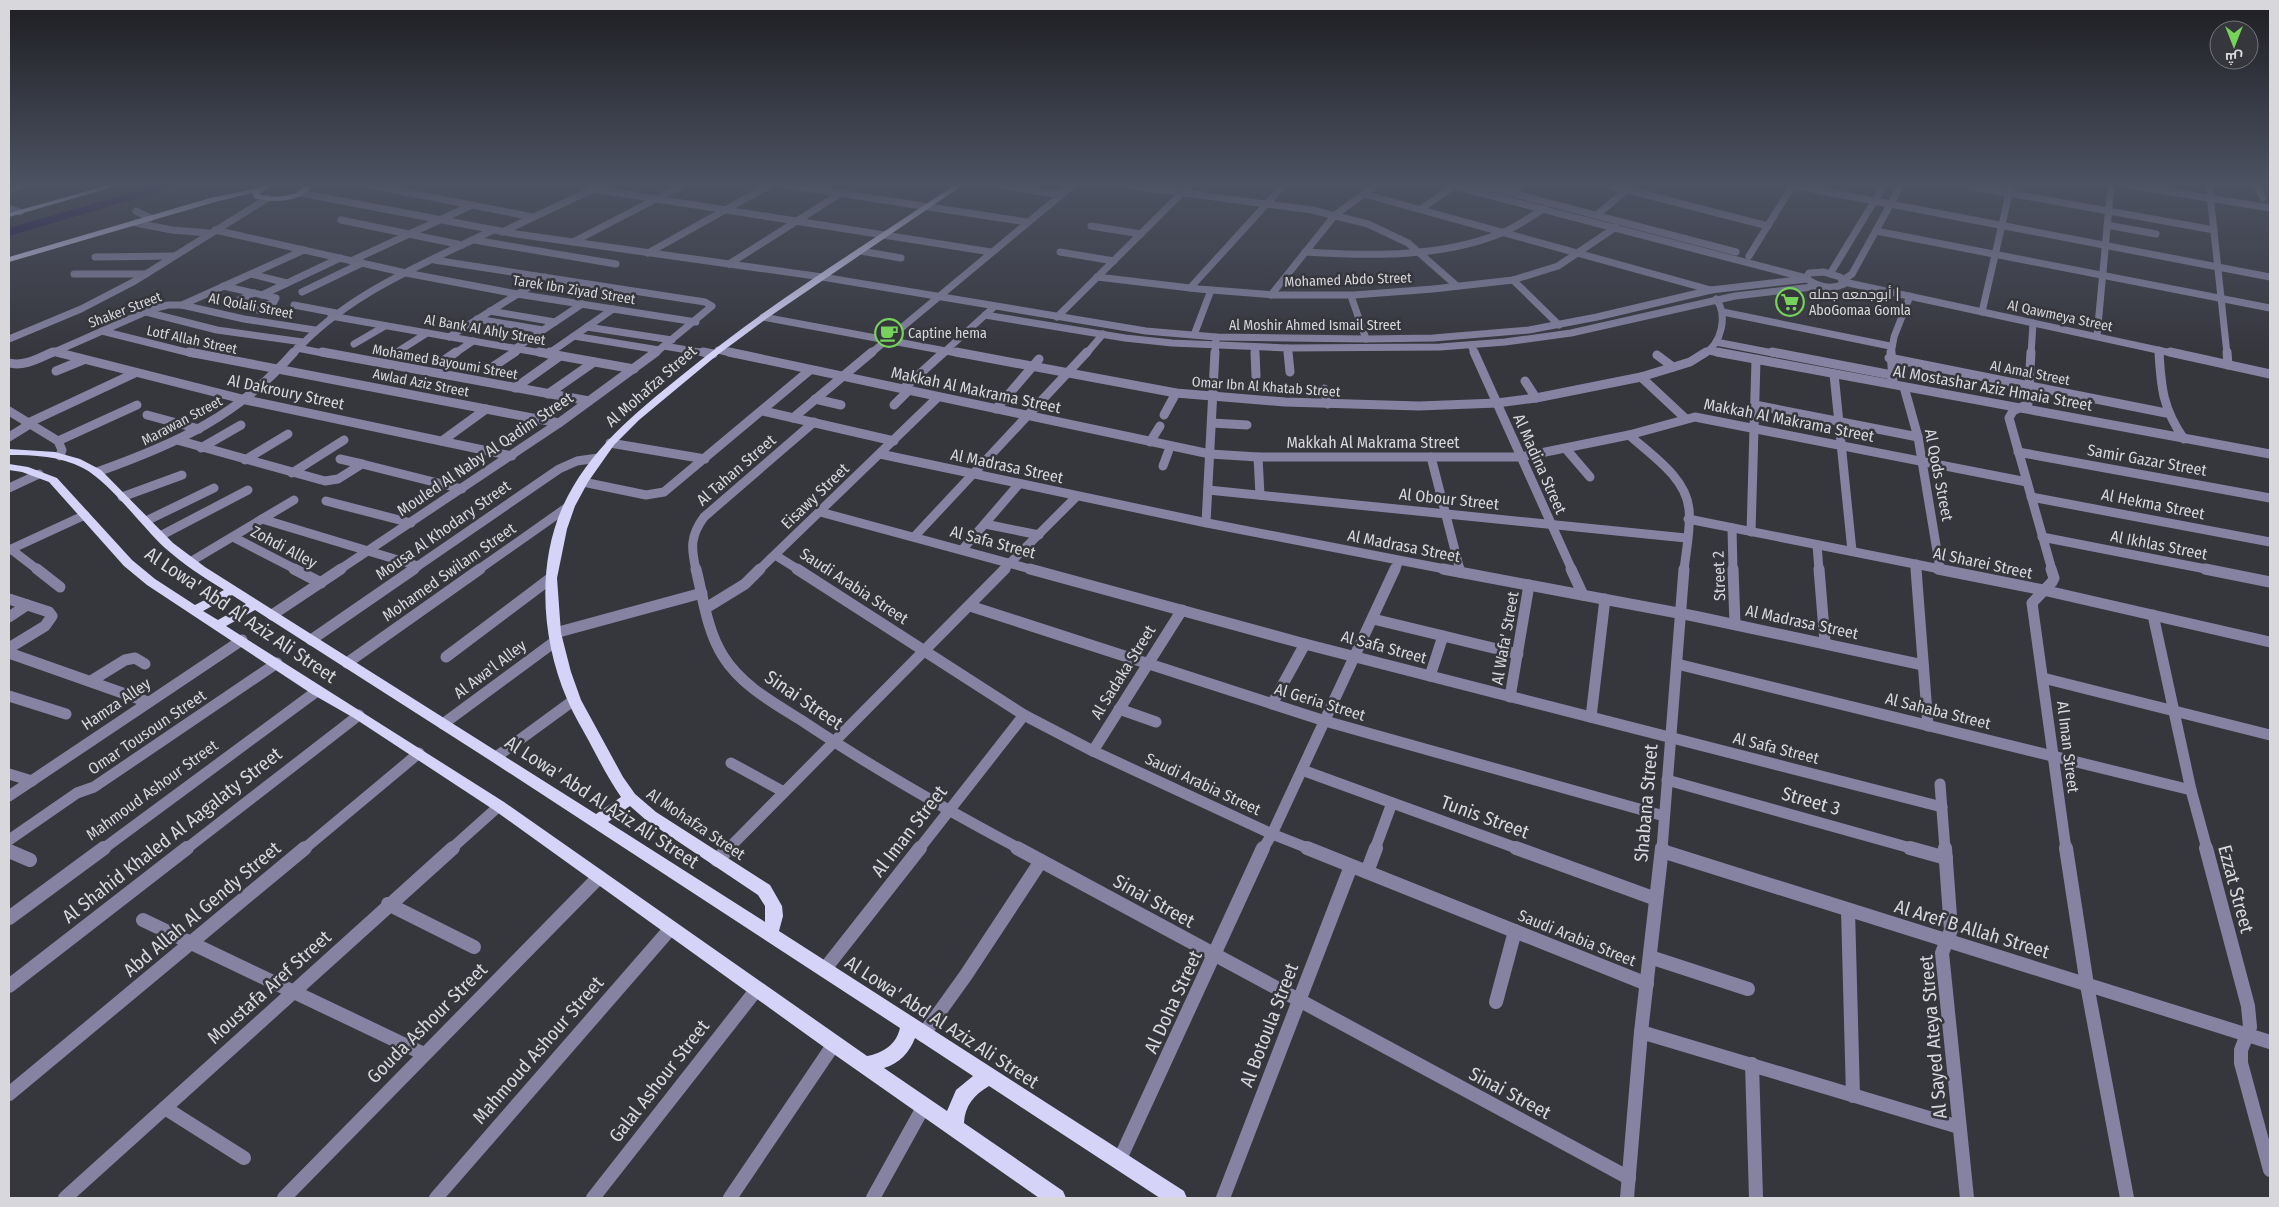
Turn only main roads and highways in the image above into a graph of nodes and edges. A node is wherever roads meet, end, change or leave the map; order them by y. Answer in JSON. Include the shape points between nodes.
{"nodes":[{"id":1,"x":71,"y":241,"type":"edge"},
{"id":2,"x":876,"y":241,"type":"edge"},
{"id":3,"x":9,"y":260,"type":"edge"},
{"id":4,"x":9,"y":452,"type":"edge"},
{"id":5,"x":9,"y":467,"type":"edge"},
{"id":6,"x":233,"y":590,"type":"junction"},
{"id":7,"x":255,"y":604,"type":"junction"},
{"id":8,"x":195,"y":610,"type":"junction"},
{"id":9,"x":218,"y":625,"type":"junction"},
{"id":10,"x":630,"y":798,"type":"junction"},
{"id":11,"x":597,"y":822,"type":"junction"},
{"id":12,"x":769,"y":934,"type":"junction"},
{"id":13,"x":916,"y":1030,"type":"junction"},
{"id":14,"x":866,"y":1066,"type":"junction"},
{"id":15,"x":989,"y":1077,"type":"junction"},
{"id":16,"x":954,"y":1128,"type":"junction"},
{"id":17,"x":1056,"y":1198,"type":"edge"},
{"id":18,"x":1177,"y":1198,"type":"edge"}],
"edges":[{"from":1,"to":3,"type":"main road"},
{"from":2,"to":10,"type":"main road","name":"Al Mohafza Street","via":[[715,352],[635,418],[598,458],[569,506],[554,553],[551,578],[556,637],[574,700]]},
{"from":4,"to":6,"type":"main road","name":"Al Lowa' Abd Al Aziz Ali Street","via":[[60,456],[76,460],[97,472],[160,536],[190,562]]},
{"from":5,"to":8,"type":"main road","name":"Al Lowa' Abd Al Aziz Ali Street","via":[[53,480],[140,573]]},
{"from":6,"to":7,"type":"main road","name":"Al Lowa' Abd Al Aziz Ali Street"},
{"from":6,"to":8,"type":"main road"},
{"from":7,"to":9,"type":"main road"},
{"from":7,"to":11,"type":"main road","name":"Al Lowa' Abd Al Aziz Ali Street"},
{"from":8,"to":9,"type":"main road","name":"Al Lowa' Abd Al Aziz Ali Street"},
{"from":9,"to":14,"type":"main road","name":"Al Lowa' Abd Al Aziz Ali Street","via":[[500,806]]},
{"from":10,"to":11,"type":"main road"},
{"from":10,"to":12,"type":"main road","name":"Al Mohafza Street","via":[[651,816],[764,890],[774,905],[774,924]]},
{"from":11,"to":12,"type":"main road","name":"Al Lowa' Abd Al Aziz Ali Street"},
{"from":12,"to":13,"type":"main road","name":"Al Lowa' Abd Al Aziz Ali Street"},
{"from":13,"to":14,"type":"main road","via":[[891,1057],[879,1064]]},
{"from":13,"to":15,"type":"main road","name":"Al Lowa' Abd Al Aziz Ali Street"},
{"from":14,"to":16,"type":"main road","name":"Al Lowa' Abd Al Aziz Ali Street"},
{"from":15,"to":16,"type":"main road","via":[[976,1082],[958,1102]]},
{"from":15,"to":18,"type":"main road","name":"Al Lowa' Abd Al Aziz Ali Street"},
{"from":16,"to":17,"type":"main road","name":"Al Lowa' Abd Al Aziz Ali Street"}]}
